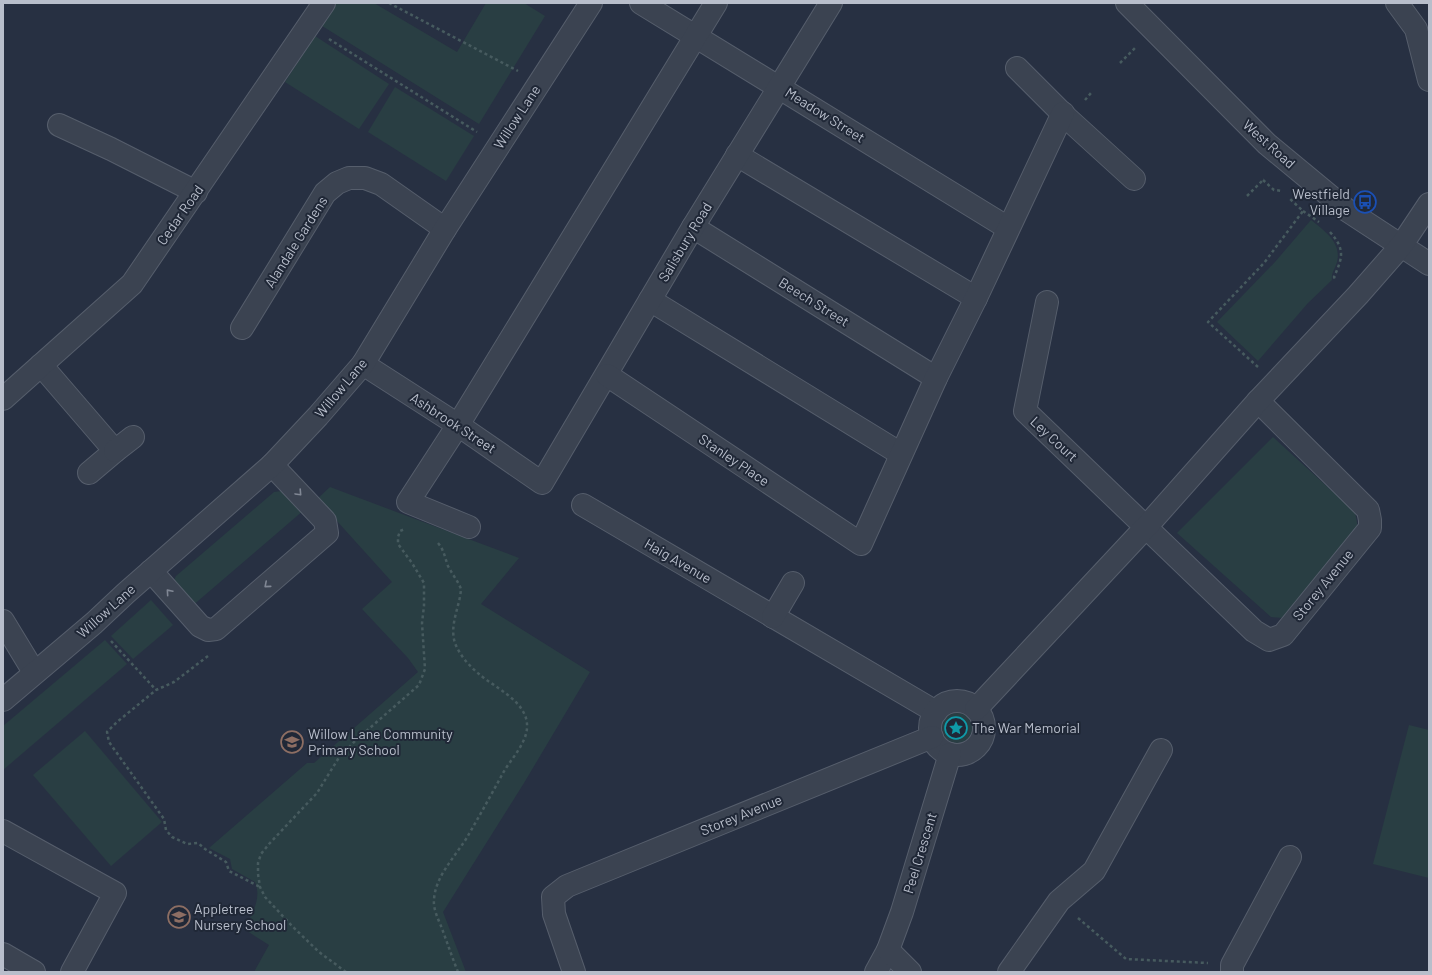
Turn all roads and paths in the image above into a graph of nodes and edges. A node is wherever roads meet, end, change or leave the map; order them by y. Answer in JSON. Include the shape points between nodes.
{"nodes":[{"id":1,"x":324,"y":3,"type":"edge"},
{"id":2,"x":389,"y":3,"type":"edge"},
{"id":3,"x":591,"y":3,"type":"edge"},
{"id":4,"x":640,"y":3,"type":"edge"},
{"id":5,"x":716,"y":3,"type":"edge"},
{"id":6,"x":832,"y":3,"type":"edge"},
{"id":7,"x":1128,"y":3,"type":"edge"},
{"id":8,"x":1397,"y":3,"type":"edge"},
{"id":9,"x":308,"y":26,"type":"junction"},
{"id":10,"x":695,"y":37,"type":"junction"},
{"id":11,"x":1017,"y":68,"type":"dead end"},
{"id":12,"x":1429,"y":80,"type":"edge"},
{"id":13,"x":539,"y":83,"type":"junction"},
{"id":14,"x":779,"y":88,"type":"junction"},
{"id":15,"x":1063,"y":113,"type":"junction"},
{"id":16,"x":59,"y":125,"type":"dead end"},
{"id":17,"x":499,"y":146,"type":"junction"},
{"id":18,"x":738,"y":155,"type":"junction"},
{"id":19,"x":1134,"y":179,"type":"dead end"},
{"id":20,"x":196,"y":192,"type":"junction"},
{"id":21,"x":1247,"y":196,"type":"dead end"},
{"id":22,"x":1429,"y":204,"type":"edge"},
{"id":23,"x":1303,"y":211,"type":"junction"},
{"id":24,"x":1322,"y":225,"type":"dead end"},
{"id":25,"x":693,"y":227,"type":"junction"},
{"id":26,"x":1008,"y":228,"type":"junction"},
{"id":27,"x":445,"y":229,"type":"junction"},
{"id":28,"x":1329,"y":229,"type":"dead end"},
{"id":29,"x":1401,"y":246,"type":"junction"},
{"id":30,"x":1429,"y":264,"type":"edge"},
{"id":31,"x":1338,"y":286,"type":"dead end"},
{"id":32,"x":976,"y":298,"type":"junction"},
{"id":33,"x":650,"y":300,"type":"junction"},
{"id":34,"x":1047,"y":302,"type":"dead end"},
{"id":35,"x":242,"y":328,"type":"dead end"},
{"id":36,"x":363,"y":364,"type":"junction"},
{"id":37,"x":41,"y":365,"type":"junction"},
{"id":38,"x":1260,"y":368,"type":"dead end"},
{"id":39,"x":607,"y":375,"type":"junction"},
{"id":40,"x":936,"y":378,"type":"junction"},
{"id":41,"x":3,"y":399,"type":"edge"},
{"id":42,"x":1258,"y":401,"type":"junction"},
{"id":43,"x":458,"y":425,"type":"junction"},
{"id":44,"x":133,"y":437,"type":"dead end"},
{"id":45,"x":115,"y":451,"type":"junction"},
{"id":46,"x":902,"y":454,"type":"junction"},
{"id":47,"x":272,"y":465,"type":"junction"},
{"id":48,"x":89,"y":474,"type":"dead end"},
{"id":49,"x":542,"y":483,"type":"joint"},
{"id":50,"x":583,"y":505,"type":"dead end"},
{"id":51,"x":1146,"y":526,"type":"junction"},
{"id":52,"x":469,"y":527,"type":"dead end"},
{"id":53,"x":408,"y":529,"type":"dead end"},
{"id":54,"x":436,"y":539,"type":"dead end"},
{"id":55,"x":151,"y":571,"type":"junction"},
{"id":56,"x":793,"y":583,"type":"dead end"},
{"id":57,"x":773,"y":617,"type":"junction"},
{"id":58,"x":3,"y":621,"type":"edge"},
{"id":59,"x":108,"y":638,"type":"dead end"},
{"id":60,"x":210,"y":654,"type":"dead end"},
{"id":61,"x":34,"y":672,"type":"junction"},
{"id":62,"x":156,"y":690,"type":"junction"},
{"id":63,"x":3,"y":700,"type":"edge"},
{"id":64,"x":976,"y":708,"type":"junction"},
{"id":65,"x":936,"y":712,"type":"junction"},
{"id":66,"x":932,"y":737,"type":"junction"},
{"id":67,"x":1161,"y":750,"type":"dead end"},
{"id":68,"x":950,"y":754,"type":"junction"},
{"id":69,"x":3,"y":831,"type":"edge"},
{"id":70,"x":1290,"y":857,"type":"dead end"},
{"id":71,"x":260,"y":887,"type":"junction"},
{"id":72,"x":1059,"y":901,"type":"junction"},
{"id":73,"x":888,"y":950,"type":"junction"},
{"id":74,"x":3,"y":954,"type":"edge"},
{"id":75,"x":1232,"y":968,"type":"edge"},
{"id":76,"x":34,"y":972,"type":"edge"},
{"id":77,"x":72,"y":972,"type":"edge"},
{"id":78,"x":346,"y":972,"type":"edge"},
{"id":79,"x":458,"y":972,"type":"edge"},
{"id":80,"x":574,"y":972,"type":"edge"},
{"id":81,"x":876,"y":972,"type":"edge"},
{"id":82,"x":910,"y":972,"type":"edge"},
{"id":83,"x":1009,"y":972,"type":"edge"}],
"edges":[{"from":1,"to":9,"type":"street","name":"Cedar Road"},
{"from":2,"to":13,"type":"path"},
{"from":3,"to":13,"type":"street","name":"Willow Lane"},
{"from":4,"to":10,"type":"street","name":"Meadow Street"},
{"from":5,"to":10,"type":"street"},
{"from":6,"to":14,"type":"street","name":"Salisbury Road"},
{"from":7,"to":29,"type":"street","name":"West Road","via":[[1267,144],[1348,211]]},
{"from":8,"to":12,"type":"street","via":[[1416,29]]},
{"from":9,"to":17,"type":"path"},
{"from":9,"to":20,"type":"street","name":"Cedar Road"},
{"from":10,"to":14,"type":"street","name":"Meadow Street"},
{"from":10,"to":43,"type":"street"},
{"from":11,"to":15,"type":"street"},
{"from":13,"to":17,"type":"street","name":"Willow Lane"},
{"from":14,"to":18,"type":"street","name":"Salisbury Road"},
{"from":14,"to":26,"type":"street","name":"Meadow Street"},
{"from":15,"to":19,"type":"street"},
{"from":15,"to":26,"type":"street"},
{"from":16,"to":20,"type":"street"},
{"from":17,"to":27,"type":"street","name":"Willow Lane"},
{"from":18,"to":25,"type":"street","name":"Salisbury Road"},
{"from":18,"to":32,"type":"street"},
{"from":20,"to":37,"type":"street","name":"Cedar Road","via":[[132,284]]},
{"from":21,"to":23,"type":"path","via":[[1264,179],[1274,190],[1282,191]]},
{"from":22,"to":29,"type":"street"},
{"from":23,"to":24,"type":"path"},
{"from":23,"to":38,"type":"path","via":[[1264,262],[1208,322]]},
{"from":25,"to":33,"type":"street","name":"Salisbury Road"},
{"from":25,"to":40,"type":"street","name":"Beech Street"},
{"from":26,"to":32,"type":"street"},
{"from":27,"to":35,"type":"street","name":"Alandale Gardens","via":[[381,184],[365,178],[348,178],[337,182],[325,193]]},
{"from":27,"to":36,"type":"street","name":"Willow Lane"},
{"from":28,"to":31,"type":"path","via":[[1341,248],[1342,259],[1334,277]]},
{"from":29,"to":30,"type":"street","name":"West Road"},
{"from":29,"to":42,"type":"street"},
{"from":32,"to":40,"type":"street"},
{"from":33,"to":39,"type":"street","name":"Salisbury Road"},
{"from":33,"to":46,"type":"street"},
{"from":34,"to":51,"type":"street","name":"Ley Court","via":[[1025,411]]},
{"from":36,"to":43,"type":"street","name":"Ashbrook Street"},
{"from":36,"to":47,"type":"street","name":"Willow Lane"},
{"from":37,"to":41,"type":"street","name":"Cedar Road"},
{"from":37,"to":45,"type":"street"},
{"from":39,"to":46,"type":"street","name":"Stanley Place","via":[[861,544]]},
{"from":39,"to":49,"type":"street","name":"Salisbury Road"},
{"from":40,"to":46,"type":"street"},
{"from":42,"to":51,"type":"street"},
{"from":42,"to":51,"type":"street","name":"Storey Avenue","via":[[1368,510],[1370,520],[1370,528],[1283,635],[1269,640],[1254,631]]},
{"from":43,"to":49,"type":"street","name":"Ashbrook Street"},
{"from":43,"to":52,"type":"street","via":[[408,502]]},
{"from":44,"to":45,"type":"street"},
{"from":45,"to":48,"type":"street"},
{"from":47,"to":55,"type":"street","name":"Willow Lane"},
{"from":47,"to":55,"type":"street","one_way":true,"via":[[325,521],[327,534],[216,629],[208,630],[200,626]]},
{"from":50,"to":57,"type":"street","name":"Haig Avenue"},
{"from":51,"to":64,"type":"street"},
{"from":53,"to":71,"type":"path","via":[[400,531],[398,544],[424,584],[423,678],[419,685],[338,759],[317,793],[261,854],[258,863]]},
{"from":54,"to":79,"type":"path","via":[[461,589],[453,631],[455,642],[468,664],[500,688],[524,711],[527,718],[524,738],[440,878],[436,889],[435,908]]},
{"from":55,"to":61,"type":"street","name":"Willow Lane","via":[[94,623]]},
{"from":56,"to":57,"type":"street"},
{"from":57,"to":65,"type":"street","name":"Haig Avenue"},
{"from":58,"to":61,"type":"street"},
{"from":59,"to":62,"type":"path"},
{"from":60,"to":62,"type":"path","via":[[174,682]]},
{"from":61,"to":63,"type":"street","name":"Willow Lane"},
{"from":62,"to":71,"type":"path","via":[[117,722],[108,732],[109,742],[164,819],[166,830],[172,837],[187,844],[198,843],[226,862],[229,871]]},
{"from":64,"to":65,"type":"street","via":[[960,701],[944,705]]},
{"from":64,"to":68,"type":"street","via":[[984,724],[982,741],[968,754]]},
{"from":65,"to":66,"type":"street","via":[[930,726]]},
{"from":66,"to":68,"type":"street","via":[[941,750]]},
{"from":66,"to":80,"type":"street","name":"Storey Avenue","via":[[566,886],[553,897],[554,914]]},
{"from":67,"to":72,"type":"street","via":[[1094,871]]},
{"from":68,"to":73,"type":"street","name":"Peel Crescent"},
{"from":69,"to":77,"type":"street","via":[[115,893]]},
{"from":70,"to":75,"type":"street"},
{"from":71,"to":78,"type":"path","via":[[265,897],[293,927],[319,952]]},
{"from":72,"to":75,"type":"path","via":[[1126,958]]},
{"from":72,"to":83,"type":"street"},
{"from":73,"to":81,"type":"street","name":"Peel Crescent"},
{"from":73,"to":82,"type":"street"},
{"from":74,"to":76,"type":"street"}]}
